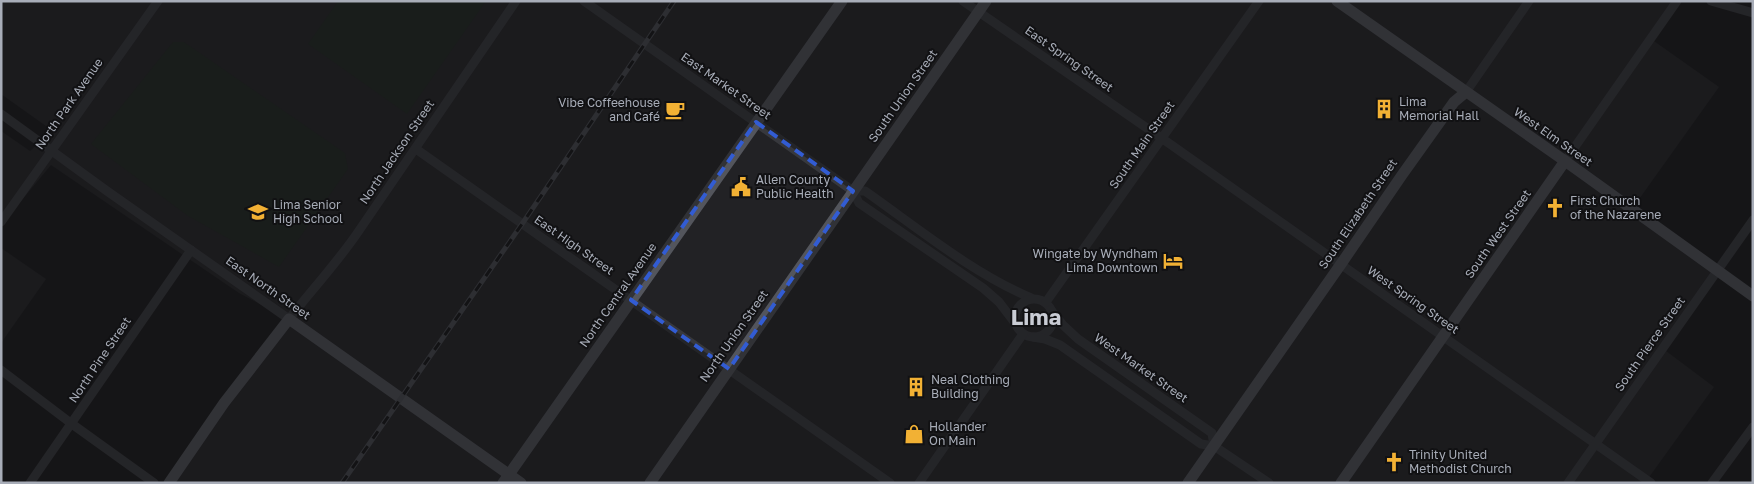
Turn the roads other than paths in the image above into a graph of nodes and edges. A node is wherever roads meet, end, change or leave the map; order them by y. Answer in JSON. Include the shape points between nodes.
{"nodes":[{"id":1,"x":158,"y":1,"type":"edge"},
{"id":2,"x":516,"y":1,"type":"edge"},
{"id":3,"x":584,"y":1,"type":"edge"},
{"id":4,"x":842,"y":1,"type":"edge"},
{"id":5,"x":964,"y":1,"type":"edge"},
{"id":6,"x":986,"y":1,"type":"edge"},
{"id":7,"x":1258,"y":1,"type":"edge"},
{"id":8,"x":1337,"y":1,"type":"edge"},
{"id":9,"x":1529,"y":1,"type":"edge"},
{"id":10,"x":1677,"y":1,"type":"edge"},
{"id":11,"x":1711,"y":1,"type":"edge"},
{"id":12,"x":978,"y":12,"type":"junction"},
{"id":13,"x":1753,"y":13,"type":"edge"},
{"id":14,"x":1466,"y":92,"type":"junction"},
{"id":15,"x":1,"y":114,"type":"edge"},
{"id":16,"x":756,"y":122,"type":"junction"},
{"id":17,"x":1161,"y":137,"type":"junction"},
{"id":18,"x":416,"y":149,"type":"junction"},
{"id":19,"x":53,"y":150,"type":"junction"},
{"id":20,"x":1565,"y":161,"type":"junction"},
{"id":21,"x":853,"y":191,"type":"junction"},
{"id":22,"x":843,"y":206,"type":"joint"},
{"id":23,"x":1753,"y":220,"type":"edge"},
{"id":24,"x":1,"y":222,"type":"edge"},
{"id":25,"x":191,"y":250,"type":"junction"},
{"id":26,"x":1341,"y":264,"type":"junction"},
{"id":27,"x":1717,"y":270,"type":"junction"},
{"id":28,"x":1753,"y":296,"type":"edge"},
{"id":29,"x":1032,"y":298,"type":"junction"},
{"id":30,"x":631,"y":300,"type":"junction"},
{"id":31,"x":1048,"y":306,"type":"junction"},
{"id":32,"x":289,"y":319,"type":"junction"},
{"id":33,"x":1015,"y":323,"type":"junction"},
{"id":34,"x":1028,"y":335,"type":"junction"},
{"id":35,"x":1443,"y":337,"type":"junction"},
{"id":36,"x":729,"y":369,"type":"junction"},
{"id":37,"x":1,"y":370,"type":"edge"},
{"id":38,"x":72,"y":424,"type":"junction"},
{"id":39,"x":1753,"y":426,"type":"edge"},
{"id":40,"x":1595,"y":444,"type":"junction"},
{"id":41,"x":1214,"y":446,"type":"junction"},
{"id":42,"x":506,"y":478,"type":"edge"},
{"id":43,"x":30,"y":483,"type":"edge"},
{"id":44,"x":154,"y":483,"type":"edge"},
{"id":45,"x":169,"y":483,"type":"edge"},
{"id":46,"x":521,"y":483,"type":"edge"},
{"id":47,"x":650,"y":483,"type":"edge"},
{"id":48,"x":890,"y":483,"type":"edge"},
{"id":49,"x":919,"y":483,"type":"edge"},
{"id":50,"x":1188,"y":483,"type":"edge"},
{"id":51,"x":1269,"y":483,"type":"edge"},
{"id":52,"x":1341,"y":483,"type":"edge"},
{"id":53,"x":1568,"y":483,"type":"edge"},
{"id":54,"x":1651,"y":483,"type":"edge"},
{"id":55,"x":1712,"y":483,"type":"edge"}],
"edges":[{"from":1,"to":19,"type":"street","name":"North Park Avenue"},
{"from":2,"to":18,"type":"street","name":"North Jackson Street"},
{"from":3,"to":16,"type":"street","name":"East Market Street"},
{"from":4,"to":16,"type":"main road","name":"North Central Avenue"},
{"from":5,"to":12,"type":"street","name":"East Spring Street"},
{"from":6,"to":12,"type":"main road","name":"South Union Street"},
{"from":7,"to":17,"type":"street","name":"South Main Street"},
{"from":8,"to":14,"type":"main road","name":"West Elm Street"},
{"from":9,"to":14,"type":"street","name":"South Elizabeth Street"},
{"from":10,"to":20,"type":"street","name":"South West Street"},
{"from":11,"to":13,"type":"street"},
{"from":12,"to":17,"type":"street","name":"East Spring Street"},
{"from":12,"to":21,"type":"main road","name":"South Union Street"},
{"from":14,"to":20,"type":"main road","name":"West Elm Street"},
{"from":14,"to":26,"type":"main road","name":"South Elizabeth Street","via":[[1448,110]]},
{"from":15,"to":19,"type":"street","name":"East North Street"},
{"from":16,"to":21,"type":"street","name":"East Market Street"},
{"from":16,"to":30,"type":"main road","name":"North Central Avenue"},
{"from":17,"to":26,"type":"street","name":"West Spring Street"},
{"from":17,"to":31,"type":"street","name":"South Main Street"},
{"from":18,"to":30,"type":"street","name":"East High Street"},
{"from":18,"to":32,"type":"street","name":"North Jackson Street","via":[[338,261]]},
{"from":19,"to":24,"type":"street","name":"North Park Avenue"},
{"from":19,"to":25,"type":"street","name":"East North Street"},
{"from":20,"to":27,"type":"main road","name":"West Elm Street"},
{"from":20,"to":35,"type":"main road","name":"South West Street"},
{"from":21,"to":22,"type":"main road","name":"South Union Street"},
{"from":21,"to":29,"type":"street","name":"East Market Street","via":[[865,191],[978,270]]},
{"from":21,"to":33,"type":"street","name":"East Market Street","via":[[859,203],[983,288]]},
{"from":22,"to":36,"type":"main road","name":"North Union Street"},
{"from":23,"to":27,"type":"street","name":"South Pierce Street"},
{"from":25,"to":32,"type":"street","name":"East North Street"},
{"from":25,"to":38,"type":"street","name":"North Pine Street"},
{"from":26,"to":35,"type":"street","name":"West Spring Street"},
{"from":26,"to":41,"type":"main road","name":"South Elizabeth Street"},
{"from":27,"to":28,"type":"main road","name":"West Elm Street"},
{"from":27,"to":40,"type":"street","name":"South Pierce Street"},
{"from":29,"to":31,"type":"street"},
{"from":29,"to":33,"type":"street","via":[[1020,304]]},
{"from":30,"to":36,"type":"street","name":"East High Street"},
{"from":30,"to":42,"type":"main road","name":"North Central Avenue"},
{"from":31,"to":34,"type":"street","via":[[1052,322],[1050,328],[1045,333]]},
{"from":31,"to":41,"type":"street","name":"West Market Street","via":[[1078,339],[1212,432]]},
{"from":32,"to":42,"type":"main road","name":"East North Street"},
{"from":32,"to":45,"type":"main road","name":"North Jackson Street","via":[[224,403]]},
{"from":33,"to":34,"type":"street"},
{"from":34,"to":41,"type":"street","name":"West Market Street","via":[[1060,345],[1201,444]]},
{"from":34,"to":49,"type":"street"},
{"from":35,"to":40,"type":"street","name":"West Spring Street"},
{"from":35,"to":52,"type":"main road","name":"South West Street"},
{"from":36,"to":47,"type":"main road","name":"North Union Street"},
{"from":36,"to":48,"type":"street","name":"East High Street"},
{"from":37,"to":38,"type":"street"},
{"from":38,"to":43,"type":"street","name":"North Pine Street"},
{"from":38,"to":44,"type":"street"},
{"from":39,"to":55,"type":"street"},
{"from":40,"to":53,"type":"street","name":"South Pierce Street"},
{"from":40,"to":54,"type":"street","name":"West Spring Street"},
{"from":41,"to":50,"type":"main road","name":"South Elizabeth Street"},
{"from":41,"to":51,"type":"street","name":"West Market Street"},
{"from":42,"to":46,"type":"main road","name":"East North Street"}]}
